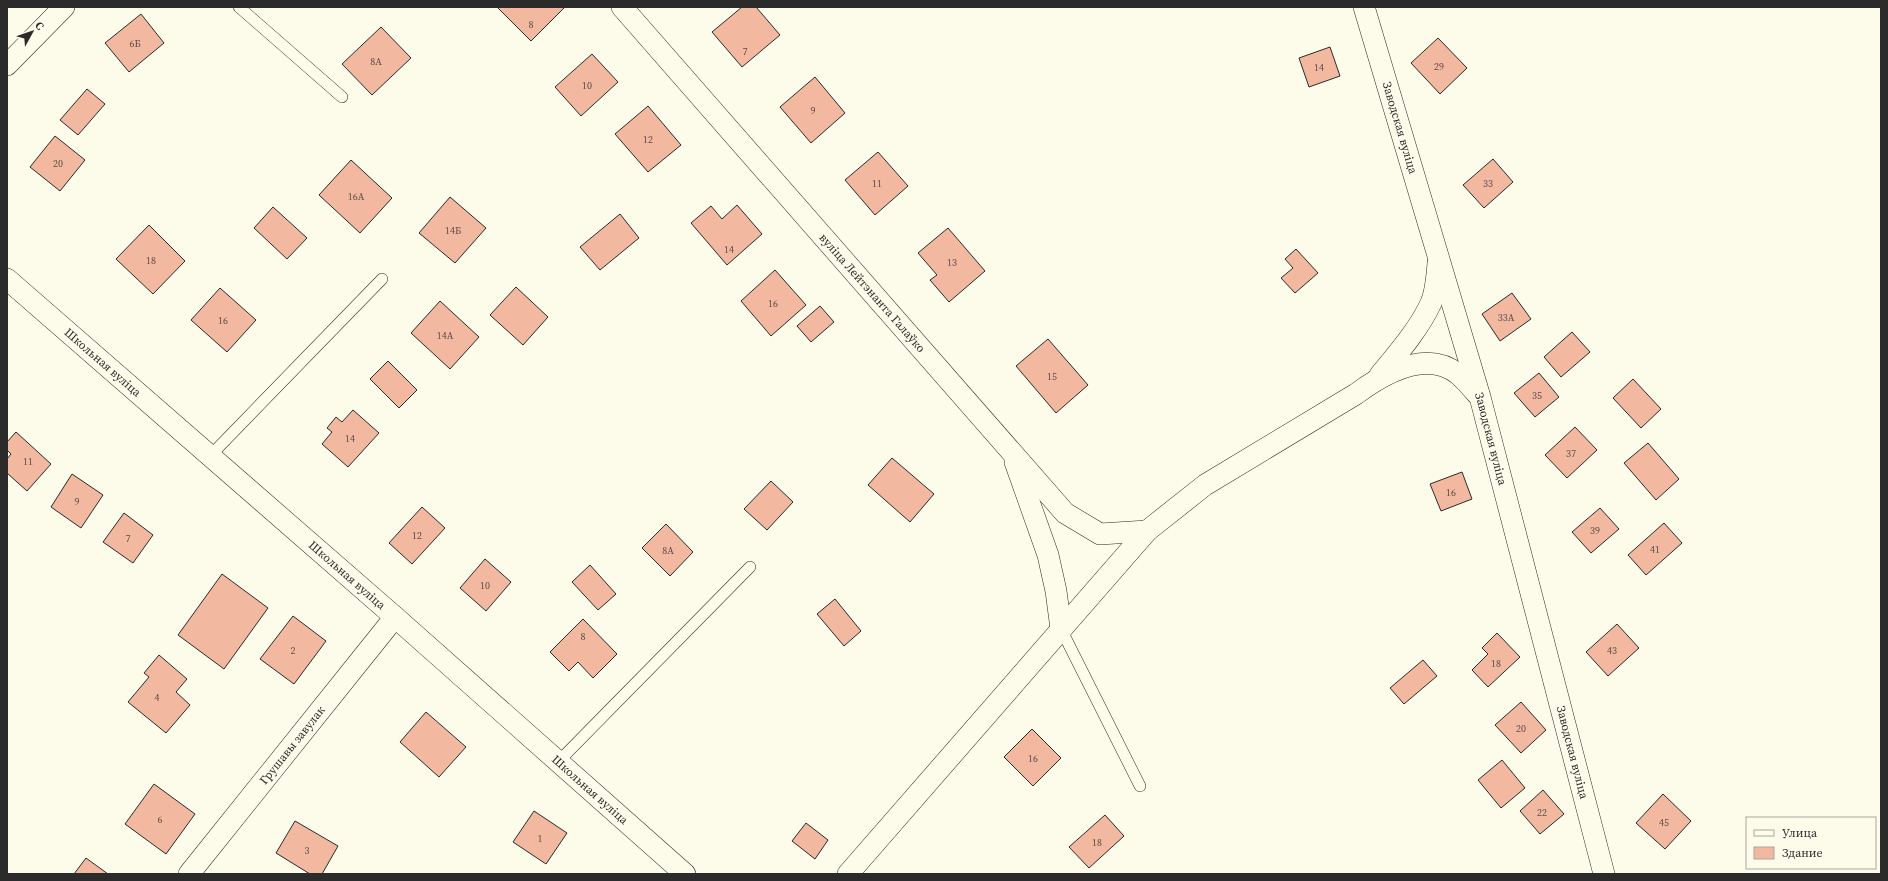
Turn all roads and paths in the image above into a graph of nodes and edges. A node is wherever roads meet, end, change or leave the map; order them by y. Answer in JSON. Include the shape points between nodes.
{"nodes":[{"id":1,"x":64,"y":7,"type":"edge"},
{"id":2,"x":239,"y":7,"type":"edge"},
{"id":3,"x":622,"y":7,"type":"edge"},
{"id":4,"x":1364,"y":7,"type":"edge"},
{"id":5,"x":7,"y":65,"type":"edge"},
{"id":6,"x":342,"y":97,"type":"dead end"},
{"id":7,"x":1439,"y":258,"type":"junction"},
{"id":8,"x":7,"y":279,"type":"edge"},
{"id":9,"x":382,"y":279,"type":"dead end"},
{"id":10,"x":1377,"y":378,"type":"junction"},
{"id":11,"x":1480,"y":397,"type":"junction"},
{"id":12,"x":1011,"y":450,"type":"junction"},
{"id":13,"x":210,"y":456,"type":"junction"},
{"id":14,"x":1146,"y":531,"type":"junction"},
{"id":15,"x":750,"y":567,"type":"dead end"},
{"id":16,"x":395,"y":617,"type":"junction"},
{"id":17,"x":1061,"y":629,"type":"junction"},
{"id":18,"x":558,"y":762,"type":"junction"},
{"id":19,"x":1140,"y":786,"type":"dead end"},
{"id":20,"x":189,"y":874,"type":"edge"},
{"id":21,"x":685,"y":874,"type":"edge"},
{"id":22,"x":848,"y":874,"type":"edge"},
{"id":23,"x":1604,"y":874,"type":"edge"}],
"edges":[{"from":1,"to":5,"type":"street"},
{"from":2,"to":6,"type":"lane"},
{"from":3,"to":12,"type":"street","name":"вуліца Лейтэнанта Галаўко"},
{"from":4,"to":7,"type":"street","name":"Заводская вуліца"},
{"from":7,"to":10,"type":"street","via":[[1431,303],[1397,354]]},
{"from":7,"to":11,"type":"street","name":"Заводская вуліца"},
{"from":8,"to":13,"type":"street","name":"Школьная вуліца"},
{"from":9,"to":13,"type":"lane"},
{"from":10,"to":11,"type":"street","via":[[1400,368],[1422,364],[1442,366],[1457,373]]},
{"from":10,"to":14,"type":"street","via":[[1356,394],[1205,485]]},
{"from":11,"to":23,"type":"street","name":"Заводская вуліца"},
{"from":12,"to":14,"type":"street","name":"вуліца Лейтэнанта Галаўко","via":[[1065,513],[1100,534]]},
{"from":12,"to":17,"type":"street","via":[[1048,555]]},
{"from":13,"to":16,"type":"street","name":"Школьная вуліца"},
{"from":14,"to":17,"type":"street"},
{"from":15,"to":18,"type":"lane"},
{"from":16,"to":18,"type":"street","name":"Школьная вуліца"},
{"from":16,"to":20,"type":"street","name":"Грушавы завулак"},
{"from":17,"to":19,"type":"lane"},
{"from":17,"to":22,"type":"street"},
{"from":18,"to":21,"type":"street","name":"Школьная вуліца"}]}
